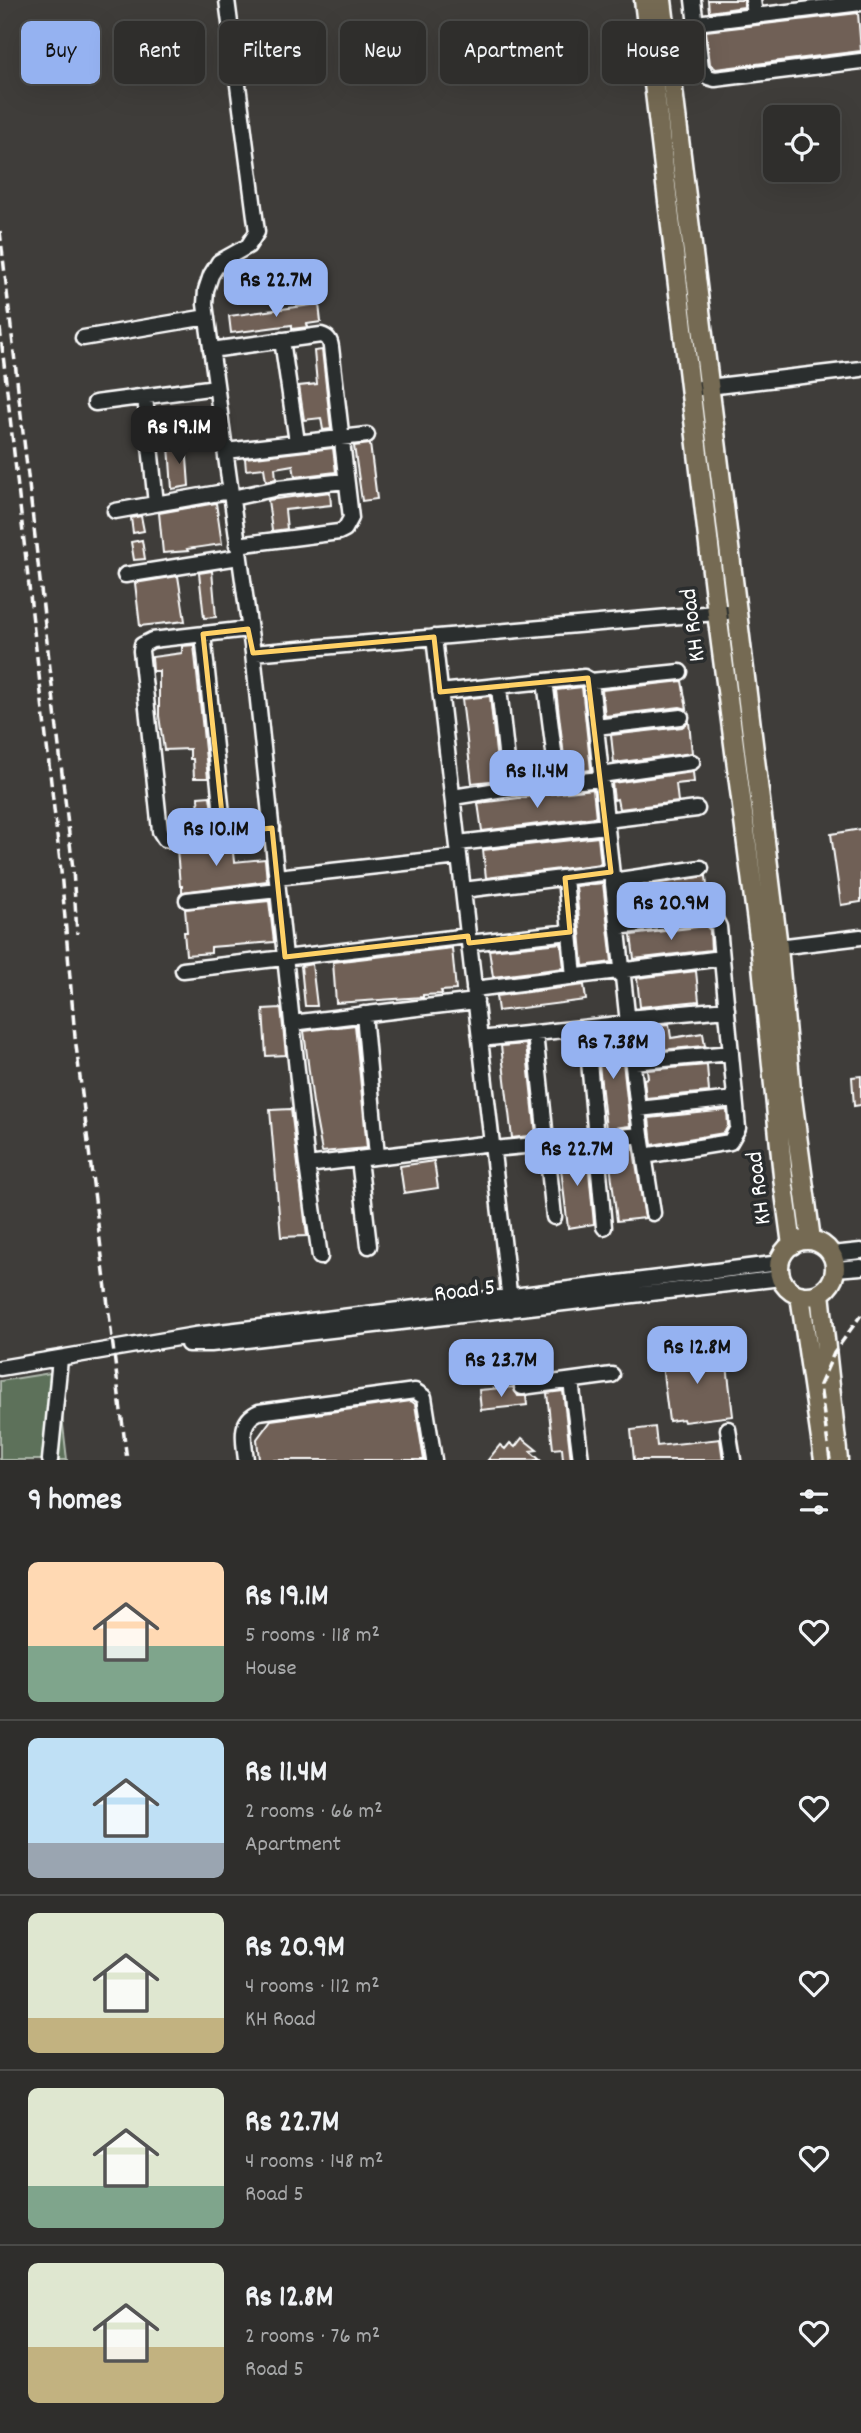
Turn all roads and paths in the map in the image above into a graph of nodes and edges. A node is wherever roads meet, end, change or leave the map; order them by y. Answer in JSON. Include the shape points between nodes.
{"nodes":[{"id":1,"x":227,"y":0,"type":"edge"},
{"id":2,"x":644,"y":0,"type":"edge"},
{"id":3,"x":662,"y":0,"type":"edge"},
{"id":4,"x":693,"y":0,"type":"edge"},
{"id":5,"x":753,"y":0,"type":"edge"},
{"id":6,"x":861,"y":3,"type":"edge"},
{"id":7,"x":811,"y":4,"type":"edge"},
{"id":8,"x":755,"y":16,"type":"junction"},
{"id":9,"x":696,"y":21,"type":"edge"},
{"id":10,"x":704,"y":22,"type":"edge"},
{"id":11,"x":861,"y":61,"type":"edge"},
{"id":12,"x":704,"y":72,"type":"edge"},
{"id":13,"x":207,"y":317,"type":"junction"},
{"id":14,"x":83,"y":338,"type":"dead end"},
{"id":15,"x":282,"y":340,"type":"junction"},
{"id":16,"x":211,"y":350,"type":"junction"},
{"id":17,"x":861,"y":369,"type":"edge"},
{"id":18,"x":216,"y":387,"type":"junction"},
{"id":19,"x":700,"y":388,"type":"junction"},
{"id":20,"x":145,"y":397,"type":"junction"},
{"id":21,"x":95,"y":403,"type":"dead end"},
{"id":22,"x":367,"y":435,"type":"dead end"},
{"id":23,"x":342,"y":439,"type":"junction"},
{"id":24,"x":297,"y":442,"type":"junction"},
{"id":25,"x":225,"y":451,"type":"junction"},
{"id":26,"x":346,"y":481,"type":"junction"},
{"id":27,"x":231,"y":495,"type":"junction"},
{"id":28,"x":156,"y":504,"type":"junction"},
{"id":29,"x":115,"y":511,"type":"dead end"},
{"id":30,"x":238,"y":551,"type":"junction"},
{"id":31,"x":125,"y":575,"type":"dead end"},
{"id":32,"x":737,"y":611,"type":"junction"},
{"id":33,"x":717,"y":613,"type":"junction"},
{"id":34,"x":248,"y":629,"type":"junction"},
{"id":35,"x":203,"y":634,"type":"junction"},
{"id":36,"x":434,"y":637,"type":"junction"},
{"id":37,"x":253,"y":653,"type":"junction"},
{"id":38,"x":680,"y":672,"type":"dead end"},
{"id":39,"x":545,"y":681,"type":"junction"},
{"id":40,"x":591,"y":681,"type":"junction"},
{"id":41,"x":499,"y":688,"type":"junction"},
{"id":42,"x":440,"y":692,"type":"junction"},
{"id":43,"x":681,"y":718,"type":"dead end"},
{"id":44,"x":596,"y":727,"type":"junction"},
{"id":45,"x":692,"y":762,"type":"dead end"},
{"id":46,"x":601,"y":777,"type":"junction"},
{"id":47,"x":558,"y":783,"type":"junction"},
{"id":48,"x":510,"y":788,"type":"junction"},
{"id":49,"x":453,"y":797,"type":"junction"},
{"id":50,"x":697,"y":809,"type":"dead end"},
{"id":51,"x":606,"y":823,"type":"junction"},
{"id":52,"x":272,"y":828,"type":"junction"},
{"id":53,"x":224,"y":834,"type":"junction"},
{"id":54,"x":458,"y":850,"type":"junction"},
{"id":55,"x":701,"y":868,"type":"dead end"},
{"id":56,"x":612,"y":876,"type":"junction"},
{"id":57,"x":565,"y":878,"type":"junction"},
{"id":58,"x":277,"y":883,"type":"junction"},
{"id":59,"x":463,"y":890,"type":"junction"},
{"id":60,"x":187,"y":900,"type":"dead end"},
{"id":61,"x":617,"y":927,"type":"junction"},
{"id":62,"x":570,"y":932,"type":"junction"},
{"id":63,"x":861,"y":937,"type":"edge"},
{"id":64,"x":469,"y":939,"type":"junction"},
{"id":65,"x":778,"y":947,"type":"junction"},
{"id":66,"x":285,"y":957,"type":"junction"},
{"id":67,"x":722,"y":958,"type":"junction"},
{"id":68,"x":183,"y":970,"type":"dead end"},
{"id":69,"x":622,"y":971,"type":"junction"},
{"id":70,"x":574,"y":977,"type":"junction"},
{"id":71,"x":475,"y":995,"type":"junction"},
{"id":72,"x":727,"y":1009,"type":"junction"},
{"id":73,"x":364,"y":1014,"type":"junction"},
{"id":74,"x":628,"y":1021,"type":"junction"},
{"id":75,"x":292,"y":1023,"type":"junction"},
{"id":76,"x":586,"y":1028,"type":"junction"},
{"id":77,"x":535,"y":1033,"type":"junction"},
{"id":78,"x":480,"y":1038,"type":"junction"},
{"id":79,"x":731,"y":1053,"type":"junction"},
{"id":80,"x":632,"y":1062,"type":"junction"},
{"id":81,"x":735,"y":1099,"type":"junction"},
{"id":82,"x":638,"y":1109,"type":"junction"},
{"id":83,"x":641,"y":1135,"type":"junction"},
{"id":84,"x":596,"y":1139,"type":"junction"},
{"id":85,"x":546,"y":1143,"type":"junction"},
{"id":86,"x":492,"y":1146,"type":"junction"},
{"id":87,"x":377,"y":1156,"type":"junction"},
{"id":88,"x":644,"y":1156,"type":"junction"},
{"id":89,"x":359,"y":1159,"type":"junction"},
{"id":90,"x":307,"y":1165,"type":"junction"},
{"id":91,"x":653,"y":1213,"type":"dead end"},
{"id":92,"x":554,"y":1217,"type":"dead end"},
{"id":93,"x":604,"y":1227,"type":"dead end"},
{"id":94,"x":811,"y":1240,"type":"junction"},
{"id":95,"x":792,"y":1245,"type":"junction"},
{"id":96,"x":369,"y":1246,"type":"dead end"},
{"id":97,"x":861,"y":1251,"type":"edge"},
{"id":98,"x":320,"y":1257,"type":"dead end"},
{"id":99,"x":833,"y":1262,"type":"junction"},
{"id":100,"x":861,"y":1267,"type":"edge"},
{"id":101,"x":781,"y":1271,"type":"junction"},
{"id":102,"x":820,"y":1293,"type":"junction"},
{"id":103,"x":800,"y":1295,"type":"junction"},
{"id":104,"x":510,"y":1303,"type":"junction"},
{"id":105,"x":66,"y":1357,"type":"junction"},
{"id":106,"x":0,"y":1359,"type":"edge"},
{"id":107,"x":0,"y":1368,"type":"edge"},
{"id":108,"x":612,"y":1375,"type":"dead end"},
{"id":109,"x":570,"y":1381,"type":"junction"},
{"id":110,"x":522,"y":1387,"type":"dead end"},
{"id":111,"x":728,"y":1429,"type":"dead end"},
{"id":112,"x":50,"y":1460,"type":"edge"},
{"id":113,"x":246,"y":1460,"type":"edge"},
{"id":114,"x":434,"y":1460,"type":"edge"},
{"id":115,"x":581,"y":1460,"type":"edge"},
{"id":116,"x":733,"y":1460,"type":"edge"},
{"id":117,"x":824,"y":1460,"type":"edge"},
{"id":118,"x":838,"y":1460,"type":"edge"}],
"edges":[{"from":1,"to":13,"type":"street","via":[[257,232],[248,246],[219,262],[211,275],[206,290]]},
{"from":2,"to":19,"type":"main road","name":"KH Road"},
{"from":3,"to":19,"type":"main road","name":"KH Road"},
{"from":4,"to":9,"type":"street"},
{"from":5,"to":8,"type":"street"},
{"from":6,"to":7,"type":"street"},
{"from":7,"to":8,"type":"street"},
{"from":8,"to":10,"type":"street"},
{"from":11,"to":12,"type":"street","via":[[715,79]]},
{"from":13,"to":14,"type":"street"},
{"from":13,"to":16,"type":"street"},
{"from":15,"to":16,"type":"street"},
{"from":15,"to":23,"type":"street","via":[[321,335],[330,341]]},
{"from":15,"to":24,"type":"street"},
{"from":16,"to":18,"type":"street"},
{"from":17,"to":19,"type":"street"},
{"from":18,"to":20,"type":"street"},
{"from":18,"to":25,"type":"street"},
{"from":19,"to":32,"type":"main road","name":"KH Road"},
{"from":19,"to":33,"type":"main road","name":"KH Road"},
{"from":20,"to":21,"type":"street"},
{"from":20,"to":28,"type":"street"},
{"from":22,"to":23,"type":"street"},
{"from":23,"to":24,"type":"street"},
{"from":23,"to":26,"type":"street"},
{"from":24,"to":25,"type":"street"},
{"from":25,"to":27,"type":"street"},
{"from":26,"to":27,"type":"street"},
{"from":26,"to":30,"type":"street","via":[[351,518],[345,529]]},
{"from":27,"to":28,"type":"street"},
{"from":27,"to":30,"type":"street"},
{"from":28,"to":29,"type":"street"},
{"from":30,"to":31,"type":"street"},
{"from":30,"to":34,"type":"street"},
{"from":32,"to":33,"type":"street"},
{"from":32,"to":65,"type":"main road","name":"KH Road"},
{"from":33,"to":36,"type":"street"},
{"from":33,"to":95,"type":"main road","name":"KH Road","via":[[760,945]]},
{"from":34,"to":35,"type":"street"},
{"from":34,"to":37,"type":"street"},
{"from":35,"to":53,"type":"street"},
{"from":35,"to":53,"type":"street","via":[[142,645],[158,817],[165,839]]},
{"from":36,"to":37,"type":"street"},
{"from":36,"to":42,"type":"street"},
{"from":37,"to":52,"type":"street"},
{"from":38,"to":40,"type":"street"},
{"from":39,"to":40,"type":"street","via":[[584,677]]},
{"from":39,"to":41,"type":"street"},
{"from":39,"to":47,"type":"street"},
{"from":40,"to":44,"type":"street"},
{"from":41,"to":42,"type":"street"},
{"from":41,"to":48,"type":"street"},
{"from":42,"to":49,"type":"street"},
{"from":43,"to":44,"type":"street"},
{"from":44,"to":46,"type":"street"},
{"from":45,"to":46,"type":"street"},
{"from":46,"to":47,"type":"street"},
{"from":46,"to":51,"type":"street"},
{"from":47,"to":48,"type":"street"},
{"from":48,"to":49,"type":"street"},
{"from":49,"to":54,"type":"street"},
{"from":50,"to":51,"type":"street"},
{"from":51,"to":54,"type":"street"},
{"from":51,"to":56,"type":"street"},
{"from":52,"to":53,"type":"street"},
{"from":52,"to":58,"type":"street"},
{"from":54,"to":58,"type":"street"},
{"from":54,"to":59,"type":"street"},
{"from":55,"to":56,"type":"street"},
{"from":56,"to":57,"type":"street"},
{"from":56,"to":61,"type":"street"},
{"from":57,"to":59,"type":"street"},
{"from":57,"to":62,"type":"street"},
{"from":58,"to":60,"type":"street"},
{"from":58,"to":66,"type":"street"},
{"from":59,"to":64,"type":"street"},
{"from":61,"to":67,"type":"street","via":[[707,916],[719,927]]},
{"from":61,"to":69,"type":"street"},
{"from":62,"to":64,"type":"street"},
{"from":62,"to":70,"type":"street"},
{"from":63,"to":65,"type":"street"},
{"from":64,"to":66,"type":"street"},
{"from":64,"to":71,"type":"street"},
{"from":65,"to":94,"type":"main road","name":"KH Road"},
{"from":66,"to":68,"type":"street"},
{"from":66,"to":75,"type":"street"},
{"from":67,"to":69,"type":"street"},
{"from":67,"to":72,"type":"street"},
{"from":69,"to":70,"type":"street"},
{"from":69,"to":74,"type":"street"},
{"from":70,"to":71,"type":"street"},
{"from":71,"to":73,"type":"street"},
{"from":71,"to":78,"type":"street"},
{"from":72,"to":74,"type":"street"},
{"from":72,"to":79,"type":"street"},
{"from":73,"to":75,"type":"street"},
{"from":73,"to":87,"type":"street"},
{"from":74,"to":76,"type":"street"},
{"from":74,"to":80,"type":"street"},
{"from":75,"to":90,"type":"street"},
{"from":76,"to":77,"type":"street"},
{"from":76,"to":84,"type":"street"},
{"from":77,"to":78,"type":"street"},
{"from":77,"to":85,"type":"street"},
{"from":78,"to":86,"type":"street"},
{"from":79,"to":80,"type":"street"},
{"from":79,"to":81,"type":"street"},
{"from":80,"to":82,"type":"street"},
{"from":81,"to":82,"type":"street"},
{"from":81,"to":88,"type":"street","via":[[738,1128],[730,1142]]},
{"from":82,"to":83,"type":"street"},
{"from":83,"to":84,"type":"street"},
{"from":83,"to":88,"type":"street"},
{"from":84,"to":85,"type":"street"},
{"from":84,"to":93,"type":"street"},
{"from":85,"to":86,"type":"street"},
{"from":85,"to":92,"type":"street"},
{"from":86,"to":87,"type":"street"},
{"from":86,"to":104,"type":"street"},
{"from":87,"to":89,"type":"street"},
{"from":88,"to":91,"type":"street"},
{"from":89,"to":90,"type":"street"},
{"from":89,"to":96,"type":"street"},
{"from":90,"to":98,"type":"street"},
{"from":94,"to":95,"type":"main road"},
{"from":94,"to":99,"type":"main road","via":[[823,1245]]},
{"from":95,"to":101,"type":"main road","via":[[782,1256]]},
{"from":97,"to":99,"type":"street"},
{"from":99,"to":100,"type":"street"},
{"from":99,"to":102,"type":"main road","via":[[830,1283]]},
{"from":101,"to":103,"type":"main road","via":[[789,1289]]},
{"from":101,"to":104,"type":"street","name":"Road 5"},
{"from":102,"to":103,"type":"main road"},
{"from":102,"to":118,"type":"main road"},
{"from":103,"to":117,"type":"main road"},
{"from":104,"to":105,"type":"street","name":"Road 5","via":[[195,1335]]},
{"from":105,"to":106,"type":"street","name":"Road 5","via":[[42,1354]]},
{"from":105,"to":107,"type":"street","name":"Road 5"},
{"from":105,"to":112,"type":"street"},
{"from":108,"to":109,"type":"street"},
{"from":109,"to":110,"type":"street"},
{"from":109,"to":115,"type":"street"},
{"from":111,"to":116,"type":"street"},
{"from":113,"to":114,"type":"street","via":[[246,1420],[259,1412],[415,1391],[424,1397]]}]}
